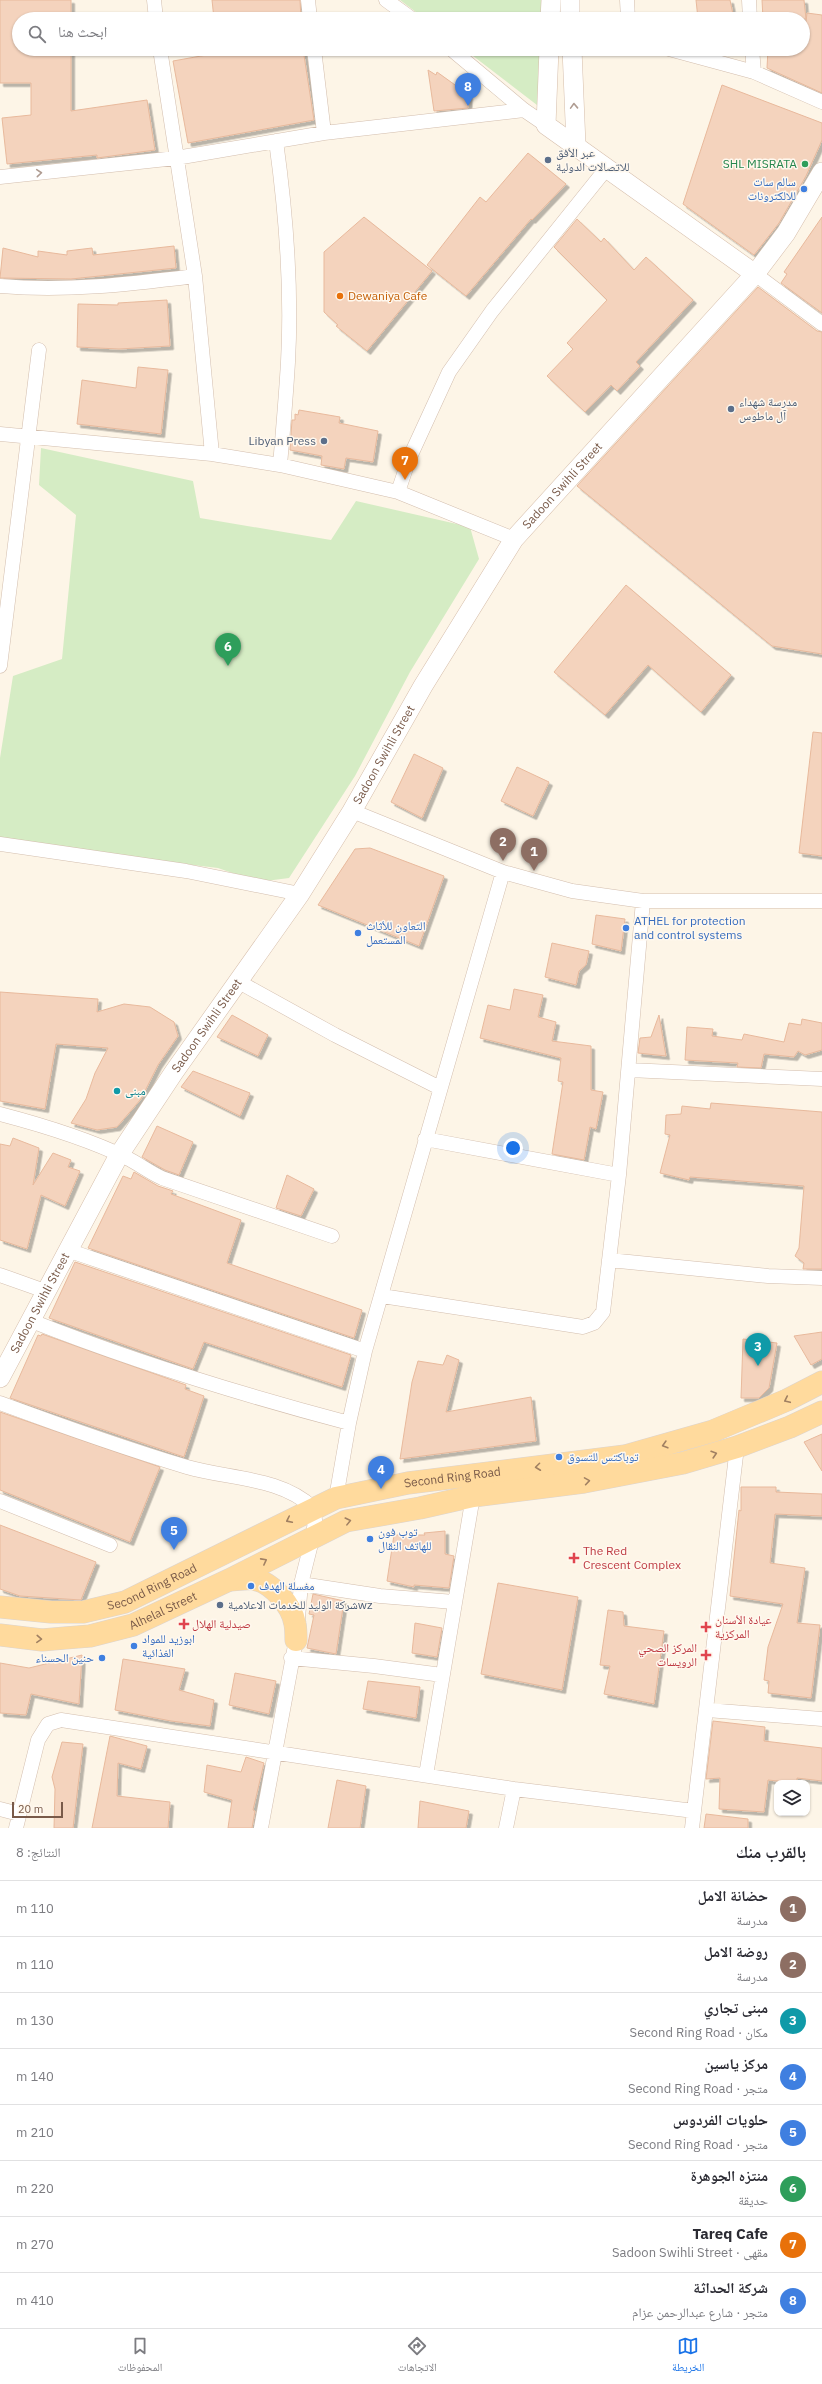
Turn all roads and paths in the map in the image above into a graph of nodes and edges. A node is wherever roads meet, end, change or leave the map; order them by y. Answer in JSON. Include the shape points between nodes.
{"nodes":[{"id":1,"x":154,"y":0,"type":"edge"},
{"id":2,"x":308,"y":0,"type":"edge"},
{"id":3,"x":386,"y":0,"type":"edge"},
{"id":4,"x":551,"y":0,"type":"edge"},
{"id":5,"x":570,"y":0,"type":"edge"},
{"id":6,"x":627,"y":0,"type":"edge"},
{"id":7,"x":749,"y":0,"type":"edge"},
{"id":8,"x":155,"y":12,"type":"edge"},
{"id":9,"x":309,"y":12,"type":"edge"},
{"id":10,"x":402,"y":12,"type":"edge"},
{"id":11,"x":550,"y":12,"type":"edge"},
{"id":12,"x":570,"y":12,"type":"edge"},
{"id":13,"x":628,"y":12,"type":"edge"},
{"id":14,"x":750,"y":12,"type":"edge"},
{"id":15,"x":161,"y":56,"type":"edge"},
{"id":16,"x":315,"y":56,"type":"edge"},
{"id":17,"x":459,"y":56,"type":"edge"},
{"id":18,"x":549,"y":56,"type":"edge"},
{"id":19,"x":572,"y":56,"type":"edge"},
{"id":20,"x":695,"y":56,"type":"edge"},
{"id":21,"x":753,"y":56,"type":"edge"},
{"id":22,"x":754,"y":72,"type":"junction"},
{"id":23,"x":822,"y":102,"type":"edge"},
{"id":24,"x":524,"y":110,"type":"junction"},
{"id":25,"x":546,"y":125,"type":"junction"},
{"id":26,"x":324,"y":133,"type":"junction"},
{"id":27,"x":276,"y":140,"type":"junction"},
{"id":28,"x":576,"y":145,"type":"junction"},
{"id":29,"x":176,"y":158,"type":"junction"},
{"id":30,"x":606,"y":169,"type":"junction"},
{"id":31,"x":822,"y":172,"type":"edge"},
{"id":32,"x":0,"y":177,"type":"edge"},
{"id":33,"x":755,"y":274,"type":"junction"},
{"id":34,"x":195,"y":276,"type":"junction"},
{"id":35,"x":0,"y":286,"type":"edge"},
{"id":36,"x":822,"y":324,"type":"edge"},
{"id":37,"x":39,"y":350,"type":"dead end"},
{"id":38,"x":0,"y":434,"type":"edge"},
{"id":39,"x":28,"y":437,"type":"junction"},
{"id":40,"x":212,"y":454,"type":"junction"},
{"id":41,"x":280,"y":465,"type":"junction"},
{"id":42,"x":398,"y":492,"type":"junction"},
{"id":43,"x":514,"y":539,"type":"junction"},
{"id":44,"x":0,"y":666,"type":"edge"},
{"id":45,"x":352,"y":812,"type":"junction"},
{"id":46,"x":0,"y":844,"type":"edge"},
{"id":47,"x":503,"y":872,"type":"junction"},
{"id":48,"x":300,"y":894,"type":"junction"},
{"id":49,"x":822,"y":900,"type":"edge"},
{"id":50,"x":643,"y":901,"type":"junction"},
{"id":51,"x":239,"y":982,"type":"junction"},
{"id":52,"x":629,"y":1070,"type":"junction"},
{"id":53,"x":822,"y":1079,"type":"edge"},
{"id":54,"x":440,"y":1088,"type":"junction"},
{"id":55,"x":0,"y":1114,"type":"edge"},
{"id":56,"x":425,"y":1139,"type":"junction"},
{"id":57,"x":119,"y":1155,"type":"junction"},
{"id":58,"x":619,"y":1175,"type":"junction"},
{"id":59,"x":332,"y":1236,"type":"dead end"},
{"id":60,"x":67,"y":1250,"type":"junction"},
{"id":61,"x":610,"y":1260,"type":"junction"},
{"id":62,"x":0,"y":1275,"type":"edge"},
{"id":63,"x":822,"y":1278,"type":"edge"},
{"id":64,"x":45,"y":1291,"type":"junction"},
{"id":65,"x":382,"y":1296,"type":"junction"},
{"id":66,"x":29,"y":1320,"type":"junction"},
{"id":67,"x":365,"y":1351,"type":"junction"},
{"id":68,"x":0,"y":1378,"type":"edge"},
{"id":69,"x":822,"y":1382,"type":"edge"},
{"id":70,"x":0,"y":1403,"type":"edge"},
{"id":71,"x":822,"y":1412,"type":"edge"},
{"id":72,"x":349,"y":1423,"type":"junction"},
{"id":73,"x":738,"y":1447,"type":"junction"},
{"id":74,"x":473,"y":1496,"type":"junction"},
{"id":75,"x":336,"y":1498,"type":"junction"},
{"id":76,"x":0,"y":1501,"type":"edge"},
{"id":77,"x":313,"y":1508,"type":"junction"},
{"id":78,"x":313,"y":1536,"type":"junction"},
{"id":79,"x":110,"y":1545,"type":"dead end"},
{"id":80,"x":228,"y":1580,"type":"junction"},
{"id":81,"x":301,"y":1584,"type":"junction"},
{"id":82,"x":454,"y":1602,"type":"junction"},
{"id":83,"x":0,"y":1608,"type":"edge"},
{"id":84,"x":0,"y":1635,"type":"edge"},
{"id":85,"x":294,"y":1649,"type":"junction"},
{"id":86,"x":442,"y":1675,"type":"junction"},
{"id":87,"x":707,"y":1710,"type":"junction"},
{"id":88,"x":822,"y":1719,"type":"edge"},
{"id":89,"x":275,"y":1753,"type":"junction"},
{"id":90,"x":426,"y":1775,"type":"junction"},
{"id":91,"x":514,"y":1789,"type":"junction"},
{"id":92,"x":0,"y":1809,"type":"edge"},
{"id":93,"x":694,"y":1811,"type":"junction"},
{"id":94,"x":20,"y":1814,"type":"junction"},
{"id":95,"x":16,"y":1828,"type":"edge"},
{"id":96,"x":261,"y":1828,"type":"edge"},
{"id":97,"x":506,"y":1828,"type":"edge"},
{"id":98,"x":692,"y":1828,"type":"edge"}],
"edges":[{"from":1,"to":8,"type":"street"},
{"from":2,"to":9,"type":"street"},
{"from":3,"to":10,"type":"street"},
{"from":4,"to":11,"type":"main road"},
{"from":5,"to":12,"type":"main road"},
{"from":6,"to":13,"type":"street"},
{"from":7,"to":14,"type":"street"},
{"from":15,"to":29,"type":"street"},
{"from":16,"to":26,"type":"street"},
{"from":17,"to":24,"type":"street"},
{"from":18,"to":25,"type":"main road"},
{"from":28,"to":19,"type":"main road","one_way":true},
{"from":20,"to":22,"type":"street"},
{"from":21,"to":22,"type":"street"},
{"from":22,"to":23,"type":"street"},
{"from":24,"to":25,"type":"street"},
{"from":24,"to":26,"type":"street"},
{"from":25,"to":28,"type":"main road"},
{"from":26,"to":27,"type":"street"},
{"from":27,"to":29,"type":"street"},
{"from":27,"to":41,"type":"street","via":[[283,190],[287,275],[288,360]]},
{"from":28,"to":30,"type":"main road"},
{"from":32,"to":29,"type":"street","one_way":true},
{"from":29,"to":34,"type":"street"},
{"from":30,"to":33,"type":"main road"},
{"from":30,"to":42,"type":"street","via":[[492,311],[449,372],[409,459]]},
{"from":31,"to":33,"type":"main road","name":"Sadoon Swihli Street","via":[[786,233]]},
{"from":33,"to":36,"type":"street"},
{"from":33,"to":43,"type":"main road","name":"Sadoon Swihli Street"},
{"from":34,"to":35,"type":"street","via":[[104,287],[45,289]]},
{"from":34,"to":40,"type":"street"},
{"from":37,"to":39,"type":"street"},
{"from":38,"to":39,"type":"street"},
{"from":39,"to":40,"type":"street"},
{"from":39,"to":44,"type":"street"},
{"from":40,"to":41,"type":"street"},
{"from":41,"to":42,"type":"street"},
{"from":42,"to":43,"type":"street"},
{"from":43,"to":45,"type":"main road","name":"Sadoon Swihli Street","via":[[423,686]]},
{"from":45,"to":47,"type":"street"},
{"from":45,"to":48,"type":"main road","name":"Sadoon Swihli Street"},
{"from":46,"to":48,"type":"street","via":[[186,872]]},
{"from":47,"to":50,"type":"street","via":[[572,891]]},
{"from":47,"to":54,"type":"street"},
{"from":48,"to":51,"type":"main road","name":"Sadoon Swihli Street"},
{"from":49,"to":50,"type":"street"},
{"from":50,"to":52,"type":"street"},
{"from":51,"to":54,"type":"street","via":[[335,1035]]},
{"from":51,"to":57,"type":"main road","name":"Sadoon Swihli Street","via":[[174,1072]]},
{"from":52,"to":53,"type":"street"},
{"from":52,"to":58,"type":"street"},
{"from":54,"to":56,"type":"street"},
{"from":55,"to":57,"type":"street"},
{"from":56,"to":58,"type":"street"},
{"from":56,"to":65,"type":"street"},
{"from":57,"to":59,"type":"street","via":[[162,1178]]},
{"from":57,"to":60,"type":"main road","name":"Sadoon Swihli Street"},
{"from":58,"to":61,"type":"street"},
{"from":60,"to":64,"type":"main road","name":"Sadoon Swihli Street"},
{"from":60,"to":67,"type":"street"},
{"from":61,"to":63,"type":"street","via":[[768,1276]]},
{"from":61,"to":65,"type":"street","via":[[603,1312],[594,1323],[583,1327]]},
{"from":62,"to":64,"type":"street"},
{"from":64,"to":66,"type":"main road","name":"Sadoon Swihli Street"},
{"from":65,"to":67,"type":"street"},
{"from":66,"to":68,"type":"main road","name":"Sadoon Swihli Street"},
{"from":66,"to":72,"type":"street","via":[[215,1387]]},
{"from":67,"to":72,"type":"street"},
{"from":69,"to":75,"type":"main road","name":"Second Ring Road","one_way":true,"via":[[787,1400],[713,1431],[625,1456],[408,1483]]},
{"from":70,"to":77,"type":"street","via":[[189,1467],[272,1485],[291,1493]]},
{"from":71,"to":73,"type":"main road","name":"Second Ring Road"},
{"from":72,"to":75,"type":"street"},
{"from":74,"to":73,"type":"main road","name":"Second Ring Road","one_way":true,"via":[[584,1482],[683,1463]]},
{"from":73,"to":87,"type":"street"},
{"from":78,"to":74,"type":"main road","name":"Second Ring Road","one_way":true,"via":[[346,1520]]},
{"from":74,"to":82,"type":"street"},
{"from":75,"to":77,"type":"main road","name":"Second Ring Road"},
{"from":76,"to":79,"type":"street"},
{"from":77,"to":78,"type":"street"},
{"from":77,"to":83,"type":"main road","name":"Second Ring Road","one_way":true,"via":[[125,1602],[83,1612]]},
{"from":80,"to":78,"type":"main road","name":"Alhelal Street","one_way":true},
{"from":78,"to":81,"type":"street"},
{"from":84,"to":80,"type":"main road","name":"Alhelal Street","one_way":true,"via":[[42,1640],[90,1636],[134,1624]]},
{"from":80,"to":85,"type":"main road","via":[[252,1579],[263,1583],[289,1606],[295,1624]]},
{"from":81,"to":82,"type":"street","via":[[380,1596]]},
{"from":81,"to":85,"type":"street"},
{"from":82,"to":86,"type":"street"},
{"from":85,"to":86,"type":"street","via":[[374,1666]]},
{"from":85,"to":89,"type":"street"},
{"from":86,"to":90,"type":"street"},
{"from":87,"to":88,"type":"street"},
{"from":87,"to":93,"type":"street"},
{"from":89,"to":90,"type":"street"},
{"from":89,"to":94,"type":"street","via":[[61,1720],[48,1724],[38,1740]]},
{"from":89,"to":96,"type":"street"},
{"from":90,"to":91,"type":"street"},
{"from":91,"to":93,"type":"street"},
{"from":91,"to":97,"type":"street"},
{"from":92,"to":94,"type":"street"},
{"from":93,"to":98,"type":"street"},
{"from":94,"to":95,"type":"street"}]}
